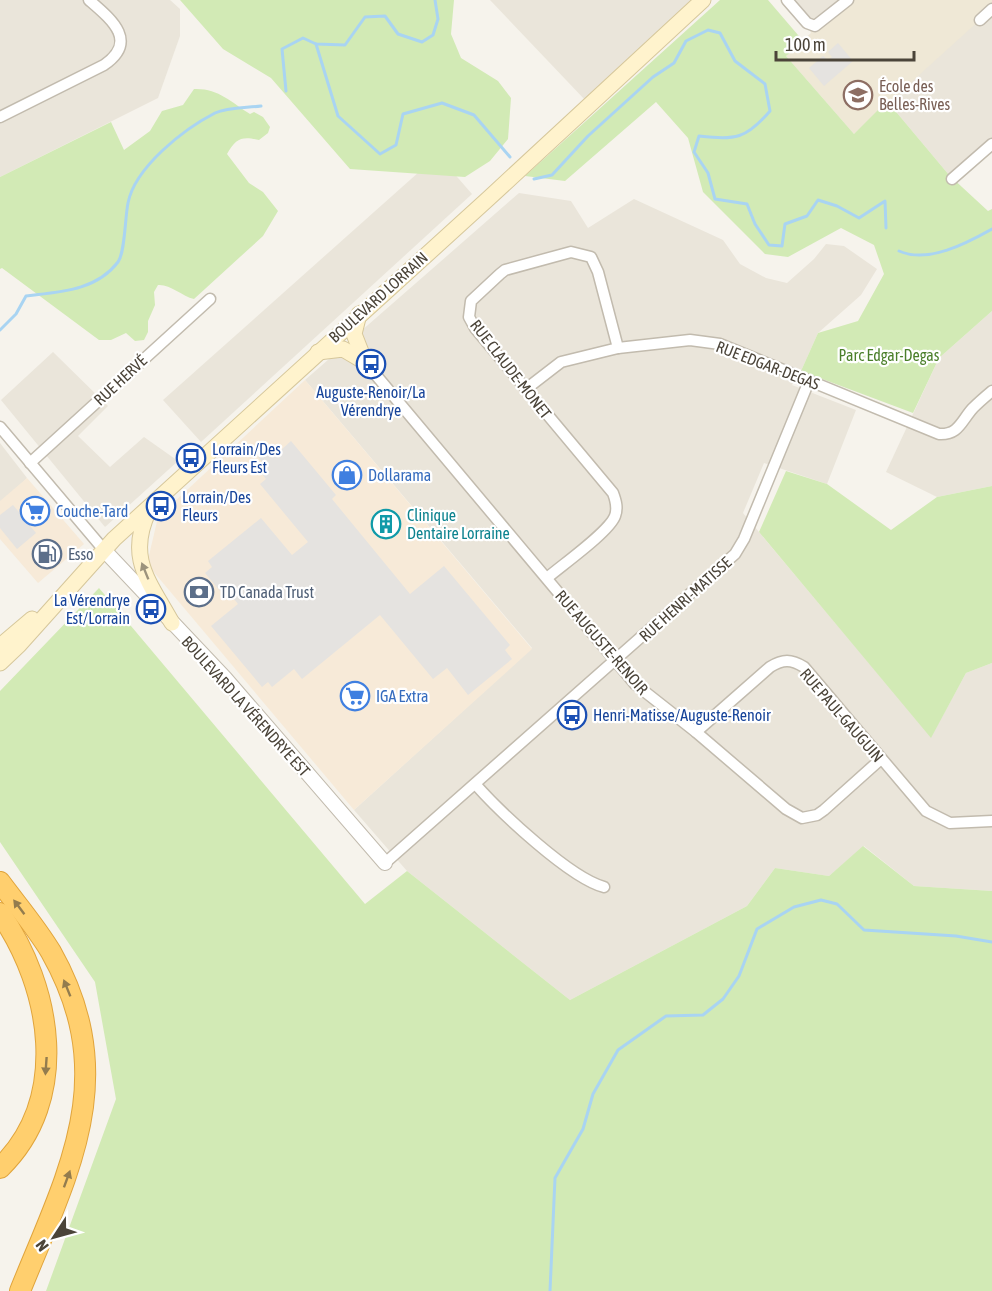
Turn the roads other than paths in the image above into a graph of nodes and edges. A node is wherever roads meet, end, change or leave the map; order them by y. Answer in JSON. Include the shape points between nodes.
{"nodes":[{"id":1,"x":89,"y":0,"type":"edge"},
{"id":2,"x":703,"y":0,"type":"edge"},
{"id":3,"x":787,"y":0,"type":"edge"},
{"id":4,"x":848,"y":0,"type":"edge"},
{"id":5,"x":992,"y":9,"type":"edge"},
{"id":6,"x":980,"y":20,"type":"dead end"},
{"id":7,"x":0,"y":117,"type":"edge"},
{"id":8,"x":992,"y":144,"type":"edge"},
{"id":9,"x":952,"y":179,"type":"dead end"},
{"id":10,"x":210,"y":299,"type":"dead end"},
{"id":11,"x":359,"y":314,"type":"junction"},
{"id":12,"x":618,"y":348,"type":"junction"},
{"id":13,"x":317,"y":353,"type":"junction"},
{"id":14,"x":365,"y":362,"type":"junction"},
{"id":15,"x":809,"y":381,"type":"junction"},
{"id":16,"x":526,"y":388,"type":"junction"},
{"id":17,"x":992,"y":391,"type":"edge"},
{"id":18,"x":0,"y":427,"type":"edge"},
{"id":19,"x":30,"y":463,"type":"junction"},
{"id":20,"x":154,"y":502,"type":"junction"},
{"id":21,"x":104,"y":550,"type":"junction"},
{"id":22,"x":547,"y":578,"type":"junction"},
{"id":23,"x":58,"y":599,"type":"junction"},
{"id":24,"x":172,"y":623,"type":"junction"},
{"id":25,"x":0,"y":646,"type":"edge"},
{"id":26,"x":616,"y":661,"type":"junction"},
{"id":27,"x":0,"y":663,"type":"edge"},
{"id":28,"x":696,"y":732,"type":"junction"},
{"id":29,"x":881,"y":759,"type":"junction"},
{"id":30,"x":476,"y":785,"type":"junction"},
{"id":31,"x":992,"y":821,"type":"edge"},
{"id":32,"x":385,"y":863,"type":"joint"},
{"id":33,"x":0,"y":882,"type":"edge"},
{"id":34,"x":604,"y":887,"type":"dead end"},
{"id":35,"x":0,"y":913,"type":"edge"},
{"id":36,"x":0,"y":1168,"type":"edge"},
{"id":37,"x":20,"y":1291,"type":"edge"}],
"edges":[{"from":1,"to":7,"type":"street","via":[[118,29],[120,46],[114,57]]},
{"from":2,"to":11,"type":"main road","name":"BOULEVARD LORRAIN"},
{"from":3,"to":4,"type":"street","via":[[807,23],[815,26]]},
{"from":5,"to":6,"type":"street"},
{"from":8,"to":9,"type":"street"},
{"from":10,"to":19,"type":"street","name":"RUE HERVÉ"},
{"from":11,"to":13,"type":"main road","name":"BOULEVARD LORRAIN"},
{"from":11,"to":14,"type":"main road","via":[[354,334]]},
{"from":12,"to":15,"type":"street","name":"RUE EDGAR-DEGAS","via":[[690,340],[720,345]]},
{"from":12,"to":16,"type":"street","name":"RUE EDGAR-DEGAS","via":[[561,362]]},
{"from":12,"to":16,"type":"street","name":"RUE CLAUDE-MONET","via":[[591,257],[571,252],[505,270],[471,301],[470,317]]},
{"from":13,"to":14,"type":"main road","via":[[343,349]]},
{"from":13,"to":20,"type":"main road","name":"BOULEVARD LORRAIN"},
{"from":14,"to":22,"type":"street","name":"RUE AUGUSTE-RENOIR"},
{"from":15,"to":17,"type":"street","name":"RUE EDGAR-DEGAS","via":[[939,434],[950,435]]},
{"from":15,"to":26,"type":"street","name":"RUE HENRI-MATISSE","via":[[735,554]]},
{"from":16,"to":22,"type":"street","name":"RUE CLAUDE-MONET","via":[[613,493],[617,507],[614,520]]},
{"from":18,"to":19,"type":"street"},
{"from":19,"to":21,"type":"street"},
{"from":20,"to":21,"type":"main road","name":"BOULEVARD LORRAIN"},
{"from":24,"to":20,"type":"main road","one_way":true,"via":[[138,550],[139,534]]},
{"from":21,"to":23,"type":"main road","name":"BOULEVARD LORRAIN"},
{"from":21,"to":24,"type":"street","name":"BOULEVARD LA VÉRENDRYE EST"},
{"from":22,"to":26,"type":"street","name":"RUE AUGUSTE-RENOIR"},
{"from":23,"to":25,"type":"main road","name":"BOULEVARD LORRAIN"},
{"from":23,"to":27,"type":"main road","name":"BOULEVARD LORRAIN"},
{"from":24,"to":32,"type":"street","name":"BOULEVARD LA VÉRENDRYE EST","via":[[225,678]]},
{"from":26,"to":28,"type":"street","name":"RUE AUGUSTE-RENOIR","via":[[642,692]]},
{"from":26,"to":30,"type":"street","name":"RUE HENRI-MATISSE"},
{"from":28,"to":29,"type":"street","name":"RUE AUGUSTE-RENOIR","via":[[786,809],[802,818],[824,810]]},
{"from":28,"to":29,"type":"street","name":"RUE PAUL-GAUGUIN","via":[[770,667],[789,660],[804,668]]},
{"from":29,"to":31,"type":"street","name":"RUE PAUL-GAUGUIN","via":[[926,811],[950,823]]},
{"from":30,"to":32,"type":"street","name":"RUE HENRI-MATISSE"},
{"from":30,"to":34,"type":"street","via":[[502,814],[582,878]]},
{"from":37,"to":33,"type":"highway","one_way":true,"via":[[74,1160],[83,1112],[84,1067],[78,1022],[58,968],[38,932]]},
{"from":35,"to":36,"type":"highway","one_way":true,"via":[[19,942],[32,974],[44,1019],[47,1051],[37,1112],[24,1139]]}]}
